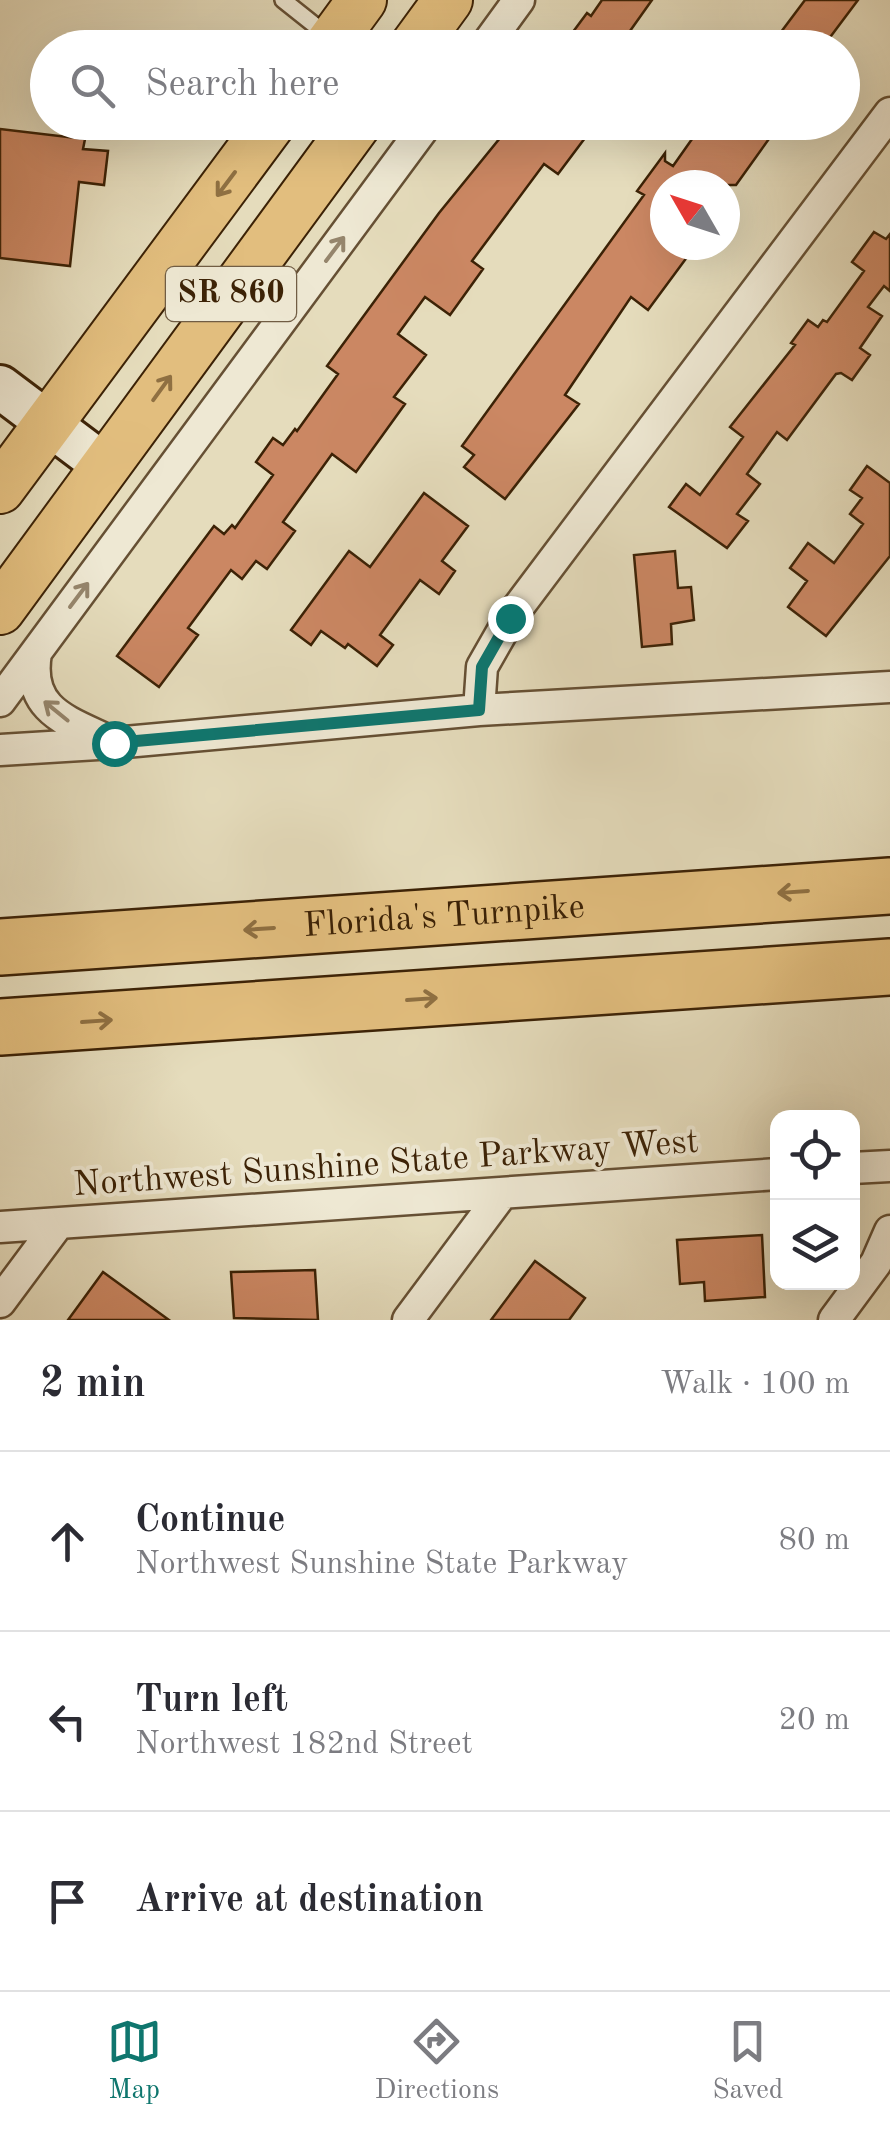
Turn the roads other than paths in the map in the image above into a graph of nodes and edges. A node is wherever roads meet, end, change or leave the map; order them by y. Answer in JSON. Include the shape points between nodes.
{"nodes":[{"id":1,"x":284,"y":0,"type":"edge"},
{"id":2,"x":362,"y":0,"type":"edge"},
{"id":3,"x":448,"y":0,"type":"edge"},
{"id":4,"x":519,"y":0,"type":"edge"},
{"id":5,"x":316,"y":30,"type":"edge"},
{"id":6,"x":340,"y":30,"type":"edge"},
{"id":7,"x":427,"y":30,"type":"edge"},
{"id":8,"x":497,"y":30,"type":"edge"},
{"id":9,"x":890,"y":112,"type":"edge"},
{"id":10,"x":259,"y":140,"type":"edge"},
{"id":11,"x":345,"y":140,"type":"edge"},
{"id":12,"x":415,"y":140,"type":"edge"},
{"id":13,"x":0,"y":387,"type":"edge"},
{"id":14,"x":48,"y":424,"type":"junction"},
{"id":15,"x":105,"y":466,"type":"junction"},
{"id":16,"x":0,"y":490,"type":"edge"},
{"id":17,"x":0,"y":610,"type":"edge"},
{"id":18,"x":36,"y":653,"type":"junction"},
{"id":19,"x":890,"y":687,"type":"edge"},
{"id":20,"x":0,"y":701,"type":"edge"},
{"id":21,"x":479,"y":710,"type":"junction"},
{"id":22,"x":114,"y":743,"type":"junction"},
{"id":23,"x":0,"y":750,"type":"edge"},
{"id":24,"x":890,"y":886,"type":"edge"},
{"id":25,"x":0,"y":947,"type":"edge"},
{"id":26,"x":890,"y":966,"type":"edge"},
{"id":27,"x":0,"y":1027,"type":"edge"},
{"id":28,"x":890,"y":1166,"type":"edge"},
{"id":29,"x":860,"y":1168,"type":"edge"},
{"id":30,"x":770,"y":1175,"type":"edge"},
{"id":31,"x":501,"y":1196,"type":"junction"},
{"id":32,"x":58,"y":1224,"type":"junction"},
{"id":33,"x":0,"y":1227,"type":"edge"},
{"id":34,"x":890,"y":1231,"type":"edge"},
{"id":35,"x":0,"y":1302,"type":"edge"},
{"id":36,"x":408,"y":1320,"type":"edge"},
{"id":37,"x":834,"y":1320,"type":"edge"}],
"edges":[{"from":1,"to":5,"type":"lane"},
{"from":2,"to":6,"type":"main road"},
{"from":3,"to":7,"type":"main road"},
{"from":4,"to":8,"type":"street"},
{"from":9,"to":21,"type":"street","via":[[510,618],[482,667]]},
{"from":10,"to":14,"type":"main road","number":"SR 860","one_way":true},
{"from":15,"to":11,"type":"main road","number":"SR 860","one_way":true},
{"from":18,"to":12,"type":"street","one_way":true},
{"from":13,"to":14,"type":"street"},
{"from":14,"to":15,"type":"street"},
{"from":14,"to":16,"type":"main road","number":"SR 860"},
{"from":15,"to":17,"type":"main road","number":"SR 860"},
{"from":18,"to":20,"type":"street"},
{"from":22,"to":18,"type":"street","one_way":true,"via":[[45,706],[33,669]]},
{"from":19,"to":21,"type":"street"},
{"from":21,"to":22,"type":"street"},
{"from":22,"to":23,"type":"street"},
{"from":24,"to":25,"type":"highway","name":"Florida's Turnpike","one_way":true},
{"from":27,"to":26,"type":"highway","one_way":true},
{"from":28,"to":29,"type":"street"},
{"from":30,"to":31,"type":"street","name":"Northwest Sunshine State Parkway West"},
{"from":31,"to":32,"type":"street","name":"Northwest Sunshine State Parkway West"},
{"from":31,"to":36,"type":"street"},
{"from":32,"to":33,"type":"street","name":"Northwest Sunshine State Parkway West"},
{"from":32,"to":35,"type":"street"},
{"from":34,"to":37,"type":"street","via":[[876,1264]]}]}
